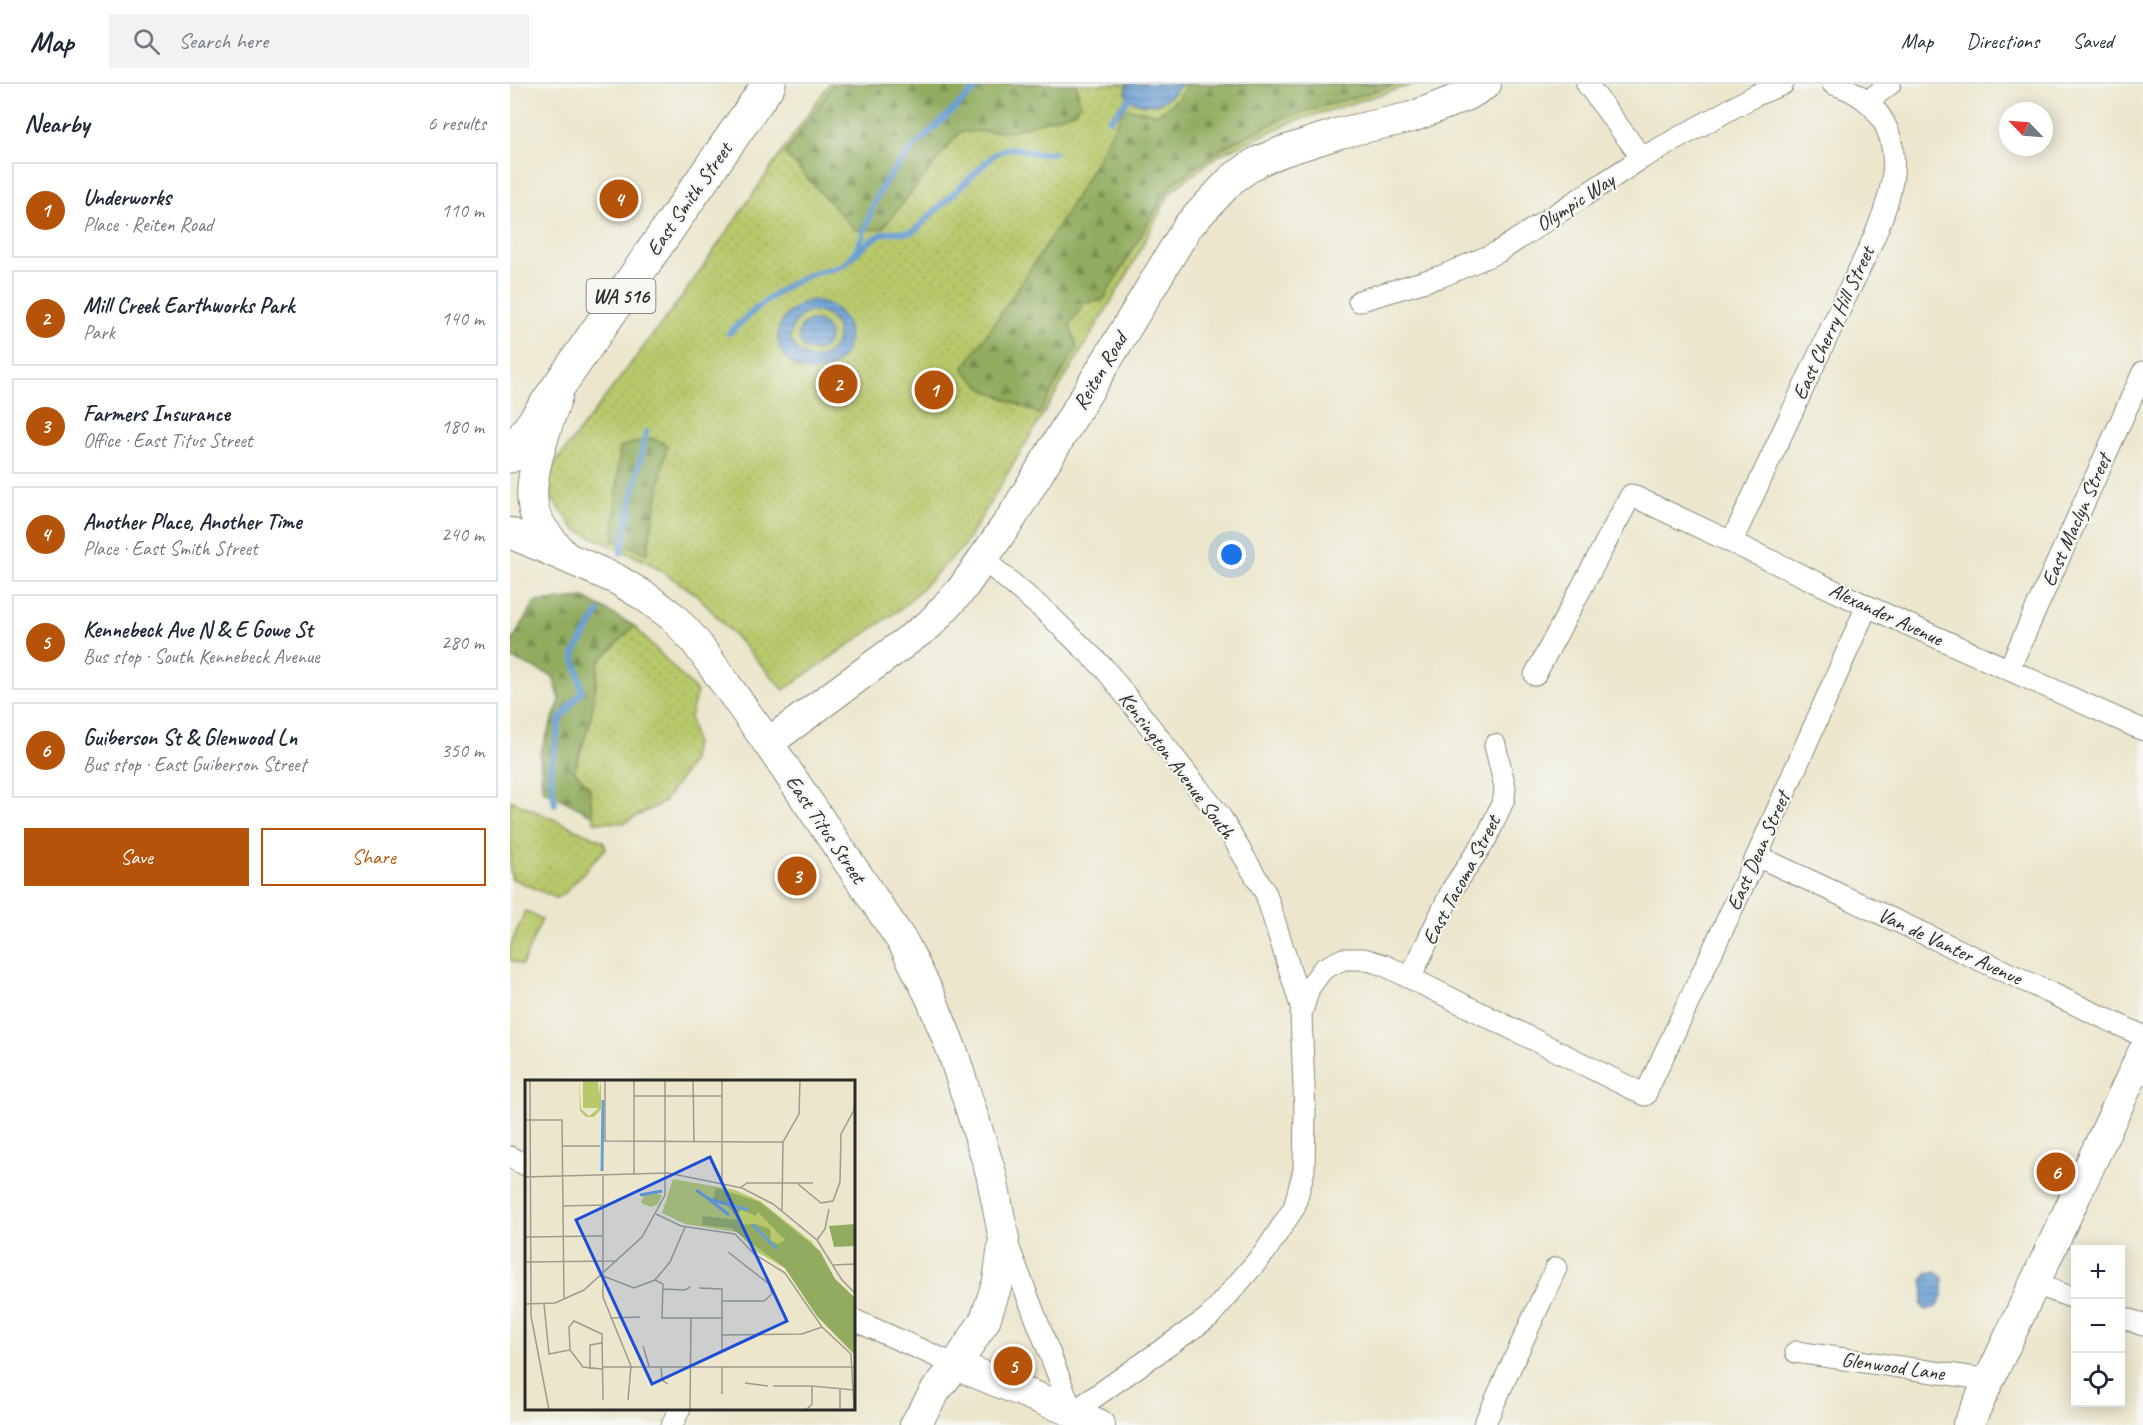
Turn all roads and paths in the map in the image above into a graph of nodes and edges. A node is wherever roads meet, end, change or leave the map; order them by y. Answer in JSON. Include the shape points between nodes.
{"nodes":[{"id":1,"x":1486,"y":84,"type":"edge"},
{"id":2,"x":1587,"y":84,"type":"edge"},
{"id":3,"x":1783,"y":84,"type":"edge"},
{"id":4,"x":1833,"y":84,"type":"edge"},
{"id":5,"x":1890,"y":84,"type":"edge"},
{"id":6,"x":763,"y":86,"type":"edge"},
{"id":7,"x":1868,"y":101,"type":"junction"},
{"id":8,"x":1642,"y":158,"type":"junction"},
{"id":9,"x":1359,"y":302,"type":"dead end"},
{"id":10,"x":2143,"y":372,"type":"edge"},
{"id":11,"x":561,"y":380,"type":"junction"},
{"id":12,"x":510,"y":456,"type":"edge"},
{"id":13,"x":510,"y":533,"type":"edge"},
{"id":14,"x":1732,"y":541,"type":"junction"},
{"id":15,"x":565,"y":556,"type":"junction"},
{"id":16,"x":984,"y":560,"type":"junction"},
{"id":17,"x":1867,"y":606,"type":"junction"},
{"id":18,"x":2009,"y":669,"type":"junction"},
{"id":19,"x":1535,"y":675,"type":"dead end"},
{"id":20,"x":2143,"y":730,"type":"edge"},
{"id":21,"x":768,"y":743,"type":"junction"},
{"id":22,"x":1494,"y":744,"type":"dead end"},
{"id":23,"x":1757,"y":856,"type":"junction"},
{"id":24,"x":1410,"y":978,"type":"junction"},
{"id":25,"x":1302,"y":1009,"type":"junction"},
{"id":26,"x":2143,"y":1036,"type":"edge"},
{"id":27,"x":2143,"y":1052,"type":"edge"},
{"id":28,"x":510,"y":1157,"type":"edge"},
{"id":29,"x":525,"y":1165,"type":"edge"},
{"id":30,"x":1003,"y":1232,"type":"junction"},
{"id":31,"x":1556,"y":1268,"type":"dead end"},
{"id":32,"x":2034,"y":1284,"type":"junction"},
{"id":33,"x":2071,"y":1297,"type":"edge"},
{"id":34,"x":2125,"y":1318,"type":"edge"},
{"id":35,"x":855,"y":1320,"type":"edge"},
{"id":36,"x":2143,"y":1325,"type":"edge"},
{"id":37,"x":1796,"y":1352,"type":"dead end"},
{"id":38,"x":956,"y":1365,"type":"junction"},
{"id":39,"x":1989,"y":1380,"type":"junction"},
{"id":40,"x":679,"y":1410,"type":"edge"},
{"id":41,"x":1075,"y":1418,"type":"edge"},
{"id":42,"x":672,"y":1425,"type":"edge"},
{"id":43,"x":915,"y":1425,"type":"edge"},
{"id":44,"x":1100,"y":1425,"type":"edge"},
{"id":45,"x":1484,"y":1425,"type":"edge"},
{"id":46,"x":1968,"y":1425,"type":"edge"}],
"edges":[{"from":1,"to":16,"type":"street","name":"Reiten Road","via":[[1412,117],[1340,133],[1281,152],[1232,179],[1188,226]]},
{"from":2,"to":8,"type":"street"},
{"from":3,"to":8,"type":"street","name":"Olympic Way"},
{"from":4,"to":7,"type":"street"},
{"from":5,"to":7,"type":"street"},
{"from":6,"to":11,"type":"main road","name":"East Smith Street","number":"WA 516"},
{"from":7,"to":14,"type":"street","name":"East Cherry Hill Street","via":[[1878,111],[1890,136],[1893,173],[1889,194],[1868,249]]},
{"from":8,"to":9,"type":"street","name":"Olympic Way","via":[[1498,252],[1442,276]]},
{"from":10,"to":18,"type":"street","name":"East Maclyn Street"},
{"from":11,"to":12,"type":"main road","name":"East Smith Street","number":"WA 516"},
{"from":11,"to":15,"type":"street","via":[[534,473],[532,497],[542,527]]},
{"from":13,"to":15,"type":"street","name":"East Titus Street"},
{"from":14,"to":17,"type":"street","name":"Alexander Avenue"},
{"from":14,"to":19,"type":"street","name":"Alexander Avenue","via":[[1631,495]]},
{"from":15,"to":21,"type":"street","name":"East Titus Street","via":[[616,579],[674,617]]},
{"from":16,"to":21,"type":"street","name":"Reiten Road","via":[[930,624]]},
{"from":16,"to":25,"type":"street","name":"Kensington Avenue South","via":[[1105,669],[1220,816],[1266,894]]},
{"from":17,"to":18,"type":"street","name":"Alexander Avenue"},
{"from":17,"to":23,"type":"street","name":"East Dean Street"},
{"from":18,"to":20,"type":"street","name":"Alexander Avenue"},
{"from":21,"to":30,"type":"street","name":"East Titus Street","via":[[904,944],[932,998],[988,1163]]},
{"from":22,"to":24,"type":"street","name":"East Tacoma Street","via":[[1504,799],[1486,837],[1453,888]]},
{"from":23,"to":24,"type":"street","name":"East Dean Street","via":[[1645,1095]]},
{"from":23,"to":26,"type":"street","name":"Van de Vanter Avenue"},
{"from":24,"to":25,"type":"street","via":[[1364,959],[1342,959],[1323,969],[1309,988]]},
{"from":25,"to":41,"type":"street","via":[[1304,1170],[1294,1208],[1265,1252],[1209,1317]]},
{"from":27,"to":32,"type":"street"},
{"from":28,"to":29,"type":"street"},
{"from":30,"to":38,"type":"street","name":"East Titus Street","via":[[998,1281],[985,1320]]},
{"from":30,"to":41,"type":"street","name":"East Titus Street"},
{"from":31,"to":45,"type":"street"},
{"from":32,"to":33,"type":"street"},
{"from":32,"to":39,"type":"street"},
{"from":34,"to":36,"type":"street"},
{"from":35,"to":38,"type":"street"},
{"from":37,"to":39,"type":"street","name":"Glenwood Lane"},
{"from":38,"to":41,"type":"street"},
{"from":38,"to":43,"type":"street","name":"East Titus Street"},
{"from":39,"to":46,"type":"street"},
{"from":40,"to":42,"type":"street"},
{"from":41,"to":44,"type":"street"}]}
